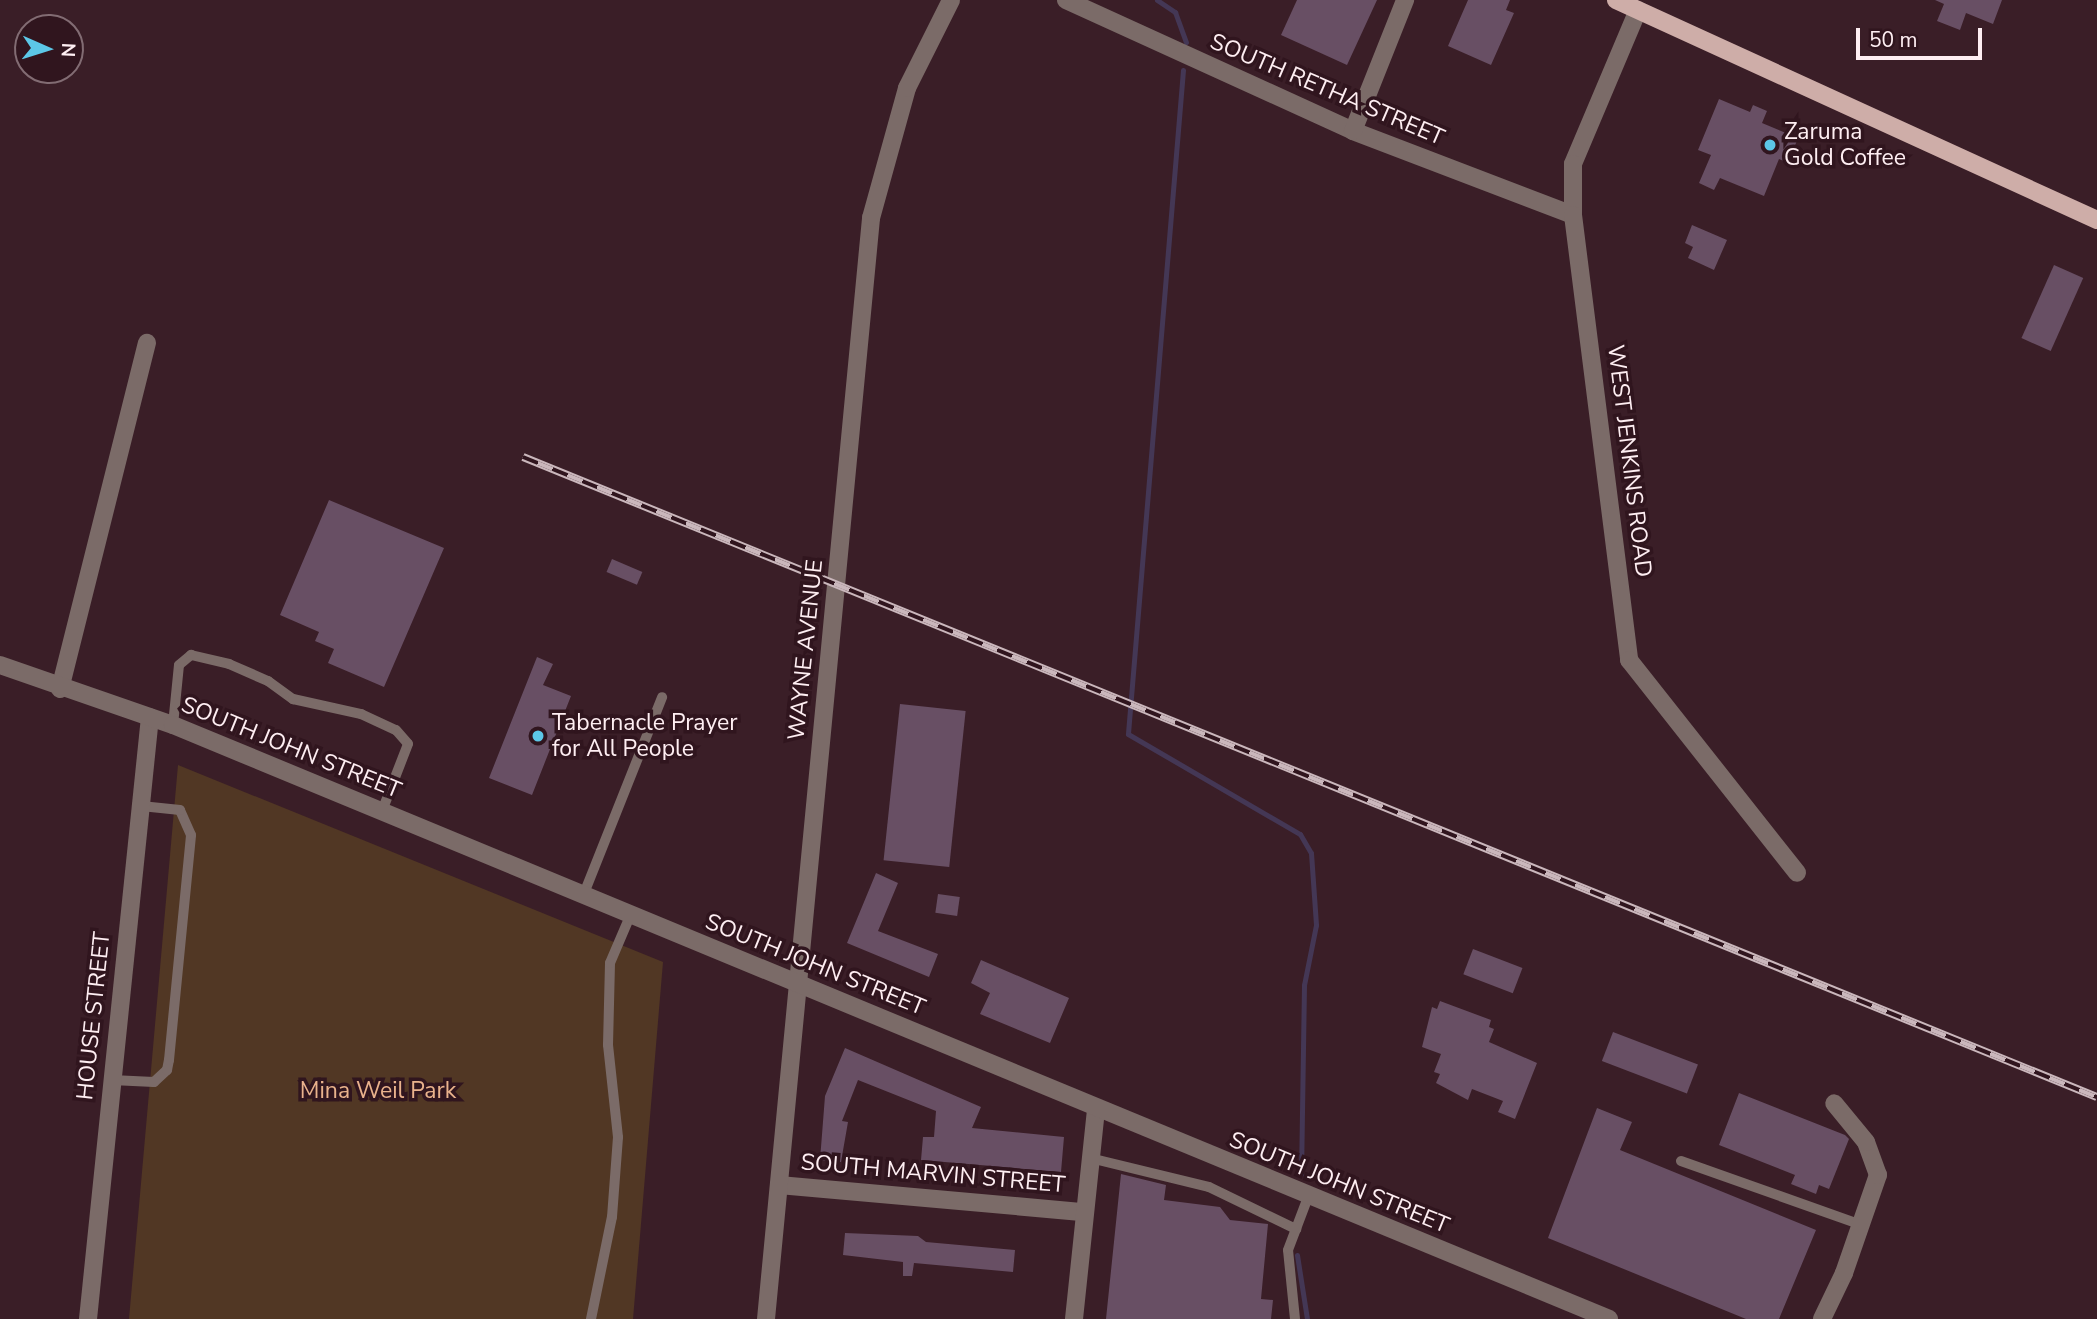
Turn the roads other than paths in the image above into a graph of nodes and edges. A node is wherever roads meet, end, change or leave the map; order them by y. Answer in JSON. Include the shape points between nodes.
{"nodes":[{"id":1,"x":951,"y":0,"type":"edge"},
{"id":2,"x":1066,"y":0,"type":"edge"},
{"id":3,"x":1405,"y":0,"type":"edge"},
{"id":4,"x":1616,"y":0,"type":"edge"},
{"id":5,"x":1638,"y":10,"type":"junction"},
{"id":6,"x":1353,"y":131,"type":"junction"},
{"id":7,"x":1573,"y":215,"type":"junction"},
{"id":8,"x":2097,"y":220,"type":"edge"},
{"id":9,"x":147,"y":343,"type":"dead end"},
{"id":10,"x":0,"y":665,"type":"edge"},
{"id":11,"x":60,"y":689,"type":"junction"},
{"id":12,"x":662,"y":697,"type":"dead end"},
{"id":13,"x":150,"y":717,"type":"junction"},
{"id":14,"x":173,"y":725,"type":"junction"},
{"id":15,"x":141,"y":806,"type":"junction"},
{"id":16,"x":382,"y":811,"type":"junction"},
{"id":17,"x":1797,"y":873,"type":"dead end"},
{"id":18,"x":583,"y":896,"type":"junction"},
{"id":19,"x":630,"y":916,"type":"junction"},
{"id":20,"x":797,"y":982,"type":"junction"},
{"id":21,"x":112,"y":1080,"type":"junction"},
{"id":22,"x":1834,"y":1103,"type":"dead end"},
{"id":23,"x":1096,"y":1109,"type":"junction"},
{"id":24,"x":1090,"y":1158,"type":"junction"},
{"id":25,"x":1681,"y":1161,"type":"dead end"},
{"id":26,"x":779,"y":1185,"type":"junction"},
{"id":27,"x":1308,"y":1197,"type":"junction"},
{"id":28,"x":1084,"y":1212,"type":"junction"},
{"id":29,"x":1862,"y":1225,"type":"junction"},
{"id":30,"x":1296,"y":1229,"type":"junction"},
{"id":31,"x":88,"y":1319,"type":"edge"},
{"id":32,"x":590,"y":1319,"type":"edge"},
{"id":33,"x":766,"y":1319,"type":"edge"},
{"id":34,"x":1074,"y":1319,"type":"edge"},
{"id":35,"x":1294,"y":1319,"type":"edge"},
{"id":36,"x":1609,"y":1319,"type":"edge"},
{"id":37,"x":1822,"y":1319,"type":"edge"}],
"edges":[{"from":1,"to":20,"type":"street","name":"WAYNE AVENUE","via":[[907,88],[871,218]]},
{"from":2,"to":6,"type":"street","name":"SOUTH RETHA STREET"},
{"from":3,"to":6,"type":"street"},
{"from":4,"to":5,"type":"main road"},
{"from":5,"to":7,"type":"street","name":"WEST JENKINS ROAD","via":[[1573,164]]},
{"from":5,"to":8,"type":"main road"},
{"from":6,"to":7,"type":"street","name":"SOUTH RETHA STREET"},
{"from":7,"to":17,"type":"street","name":"WEST JENKINS ROAD","via":[[1629,660]]},
{"from":9,"to":11,"type":"street"},
{"from":10,"to":11,"type":"street","name":"SOUTH JOHN STREET"},
{"from":11,"to":13,"type":"street","name":"SOUTH JOHN STREET"},
{"from":12,"to":18,"type":"lane"},
{"from":13,"to":14,"type":"street","name":"SOUTH JOHN STREET"},
{"from":13,"to":15,"type":"street","name":"HOUSE STREET"},
{"from":14,"to":16,"type":"street","name":"SOUTH JOHN STREET"},
{"from":14,"to":16,"type":"lane","via":[[179,665],[191,654],[239,668],[292,699],[360,714],[396,730],[408,744]]},
{"from":15,"to":21,"type":"street","name":"HOUSE STREET"},
{"from":15,"to":21,"type":"lane","via":[[180,810],[191,835],[170,1046],[167,1070],[154,1082]]},
{"from":16,"to":18,"type":"street","name":"SOUTH JOHN STREET"},
{"from":18,"to":19,"type":"street","name":"SOUTH JOHN STREET"},
{"from":19,"to":20,"type":"street","name":"SOUTH JOHN STREET"},
{"from":19,"to":32,"type":"lane","via":[[610,963],[608,1045],[618,1138],[612,1217]]},
{"from":20,"to":23,"type":"street","name":"SOUTH JOHN STREET"},
{"from":20,"to":26,"type":"street","name":"WAYNE AVENUE"},
{"from":21,"to":31,"type":"street","name":"HOUSE STREET"},
{"from":22,"to":29,"type":"street","via":[[1866,1142],[1878,1175]]},
{"from":23,"to":24,"type":"street"},
{"from":23,"to":27,"type":"street","name":"SOUTH JOHN STREET"},
{"from":24,"to":28,"type":"street"},
{"from":24,"to":30,"type":"lane","via":[[1209,1187]]},
{"from":25,"to":29,"type":"lane"},
{"from":26,"to":28,"type":"street","name":"SOUTH MARVIN STREET"},
{"from":26,"to":33,"type":"street","name":"WAYNE AVENUE"},
{"from":27,"to":30,"type":"lane"},
{"from":27,"to":36,"type":"street","name":"SOUTH JOHN STREET"},
{"from":28,"to":34,"type":"street"},
{"from":29,"to":37,"type":"street"},
{"from":30,"to":35,"type":"lane","via":[[1288,1250]]}]}
